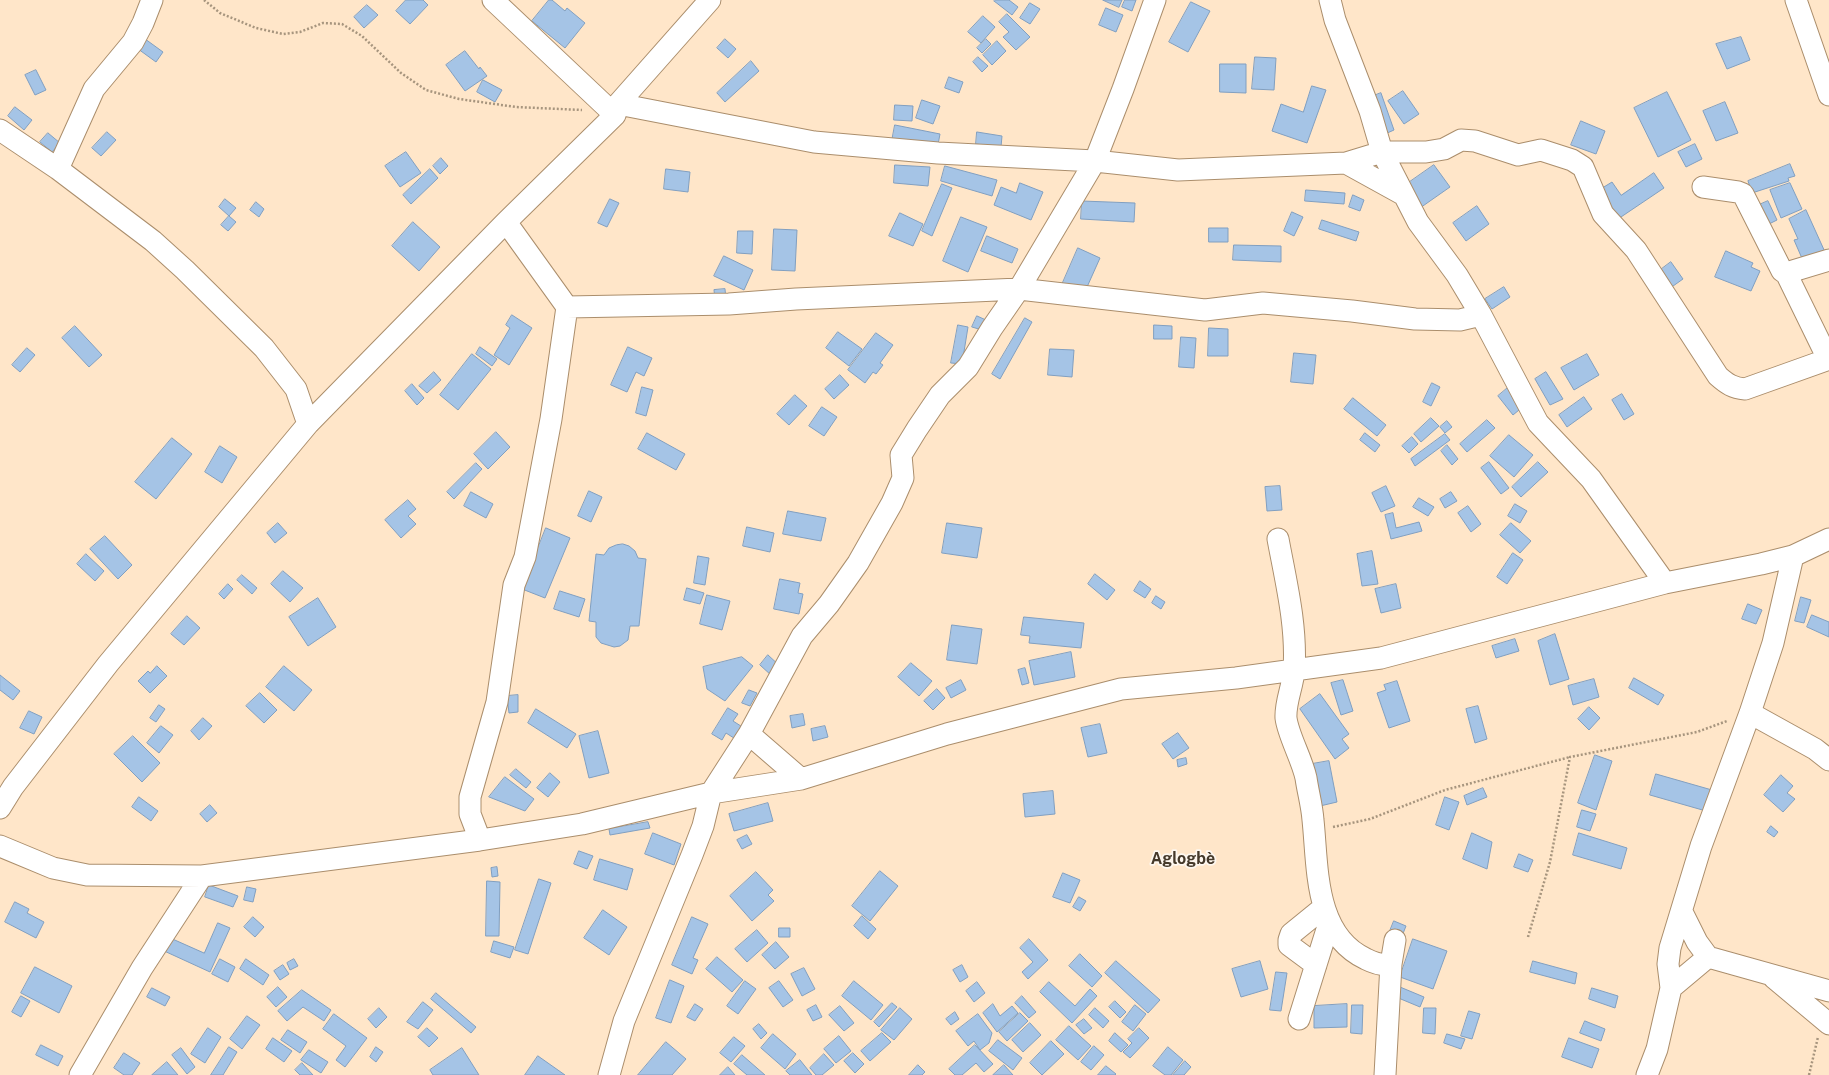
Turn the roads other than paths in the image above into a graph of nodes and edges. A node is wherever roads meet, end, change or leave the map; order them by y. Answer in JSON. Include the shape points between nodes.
{"nodes":[{"id":1,"x":152,"y":0,"type":"edge"},
{"id":2,"x":710,"y":0,"type":"edge"},
{"id":3,"x":1155,"y":0,"type":"edge"},
{"id":4,"x":1330,"y":0,"type":"edge"},
{"id":5,"x":1799,"y":1,"type":"edge"},
{"id":6,"x":502,"y":3,"type":"edge"},
{"id":7,"x":1829,"y":95,"type":"edge"},
{"id":8,"x":615,"y":110,"type":"junction"},
{"id":9,"x":0,"y":130,"type":"edge"},
{"id":10,"x":1382,"y":152,"type":"junction"},
{"id":11,"x":1095,"y":161,"type":"junction"},
{"id":12,"x":1346,"y":163,"type":"junction"},
{"id":13,"x":58,"y":169,"type":"junction"},
{"id":14,"x":1703,"y":187,"type":"dead end"},
{"id":15,"x":1404,"y":195,"type":"junction"},
{"id":16,"x":506,"y":222,"type":"junction"},
{"id":17,"x":1829,"y":260,"type":"edge"},
{"id":18,"x":1786,"y":273,"type":"junction"},
{"id":19,"x":1019,"y":289,"type":"junction"},
{"id":20,"x":567,"y":307,"type":"junction"},
{"id":21,"x":1481,"y":315,"type":"junction"},
{"id":22,"x":1828,"y":359,"type":"edge"},
{"id":23,"x":308,"y":424,"type":"junction"},
{"id":24,"x":1829,"y":538,"type":"edge"},
{"id":25,"x":1278,"y":539,"type":"dead end"},
{"id":26,"x":1793,"y":556,"type":"junction"},
{"id":27,"x":1665,"y":583,"type":"junction"},
{"id":28,"x":1294,"y":671,"type":"junction"},
{"id":29,"x":1750,"y":713,"type":"junction"},
{"id":30,"x":749,"y":734,"type":"junction"},
{"id":31,"x":1829,"y":760,"type":"edge"},
{"id":32,"x":801,"y":779,"type":"junction"},
{"id":33,"x":711,"y":794,"type":"junction"},
{"id":34,"x":0,"y":808,"type":"edge"},
{"id":35,"x":480,"y":840,"type":"junction"},
{"id":36,"x":0,"y":846,"type":"edge"},
{"id":37,"x":202,"y":876,"type":"junction"},
{"id":38,"x":1682,"y":912,"type":"junction"},
{"id":39,"x":1326,"y":916,"type":"junction"},
{"id":40,"x":1395,"y":940,"type":"dead end"},
{"id":41,"x":1708,"y":957,"type":"junction"},
{"id":42,"x":1316,"y":964,"type":"junction"},
{"id":43,"x":1392,"y":964,"type":"junction"},
{"id":44,"x":1772,"y":976,"type":"junction"},
{"id":45,"x":1672,"y":988,"type":"junction"},
{"id":46,"x":1829,"y":991,"type":"edge"},
{"id":47,"x":1299,"y":1019,"type":"dead end"},
{"id":48,"x":1826,"y":1022,"type":"edge"},
{"id":49,"x":80,"y":1075,"type":"edge"},
{"id":50,"x":609,"y":1075,"type":"edge"},
{"id":51,"x":1386,"y":1075,"type":"edge"},
{"id":52,"x":1647,"y":1075,"type":"edge"}],
"edges":[{"from":1,"to":13,"type":"street","via":[[133,42],[94,89]]},
{"from":2,"to":8,"type":"street"},
{"from":3,"to":11,"type":"street","via":[[1124,89]]},
{"from":4,"to":10,"type":"street"},
{"from":5,"to":7,"type":"street"},
{"from":6,"to":8,"type":"street"},
{"from":8,"to":11,"type":"street","via":[[814,142],[938,153]]},
{"from":8,"to":16,"type":"street"},
{"from":9,"to":13,"type":"street"},
{"from":10,"to":12,"type":"street"},
{"from":10,"to":15,"type":"street"},
{"from":10,"to":22,"type":"street","via":[[1426,152],[1444,149],[1461,140],[1475,141],[1518,155],[1541,150],[1572,160],[1582,167],[1603,214],[1636,250],[1714,370],[1726,383],[1734,388],[1745,389]]},
{"from":11,"to":12,"type":"street","via":[[1178,170]]},
{"from":11,"to":19,"type":"street"},
{"from":12,"to":15,"type":"street"},
{"from":13,"to":23,"type":"street","via":[[153,241],[264,348],[296,389]]},
{"from":14,"to":18,"type":"street","via":[[1743,194],[1782,271]]},
{"from":15,"to":21,"type":"street","via":[[1418,222],[1457,275]]},
{"from":16,"to":20,"type":"street"},
{"from":16,"to":23,"type":"street"},
{"from":17,"to":18,"type":"street"},
{"from":18,"to":22,"type":"street"},
{"from":19,"to":20,"type":"street","via":[[729,304]]},
{"from":19,"to":21,"type":"street","via":[[1205,310],[1263,303],[1352,310],[1415,320],[1460,320]]},
{"from":19,"to":30,"type":"street","via":[[968,367],[940,395],[916,429],[901,455],[903,478],[892,503],[846,582],[802,636]]},
{"from":20,"to":35,"type":"street","via":[[525,557],[514,585],[497,702],[470,796],[470,814]]},
{"from":21,"to":27,"type":"street","via":[[1538,423],[1591,479]]},
{"from":23,"to":34,"type":"street","via":[[108,664]]},
{"from":24,"to":26,"type":"street"},
{"from":25,"to":28,"type":"street","via":[[1293,623]]},
{"from":26,"to":27,"type":"street"},
{"from":26,"to":29,"type":"street","via":[[1773,643]]},
{"from":27,"to":28,"type":"street","via":[[1381,658]]},
{"from":28,"to":32,"type":"street","via":[[1121,689],[947,734]]},
{"from":28,"to":39,"type":"street","via":[[1286,720],[1305,775]]},
{"from":29,"to":31,"type":"street","via":[[1815,749]]},
{"from":29,"to":38,"type":"street","via":[[1701,846]]},
{"from":30,"to":32,"type":"street"},
{"from":30,"to":33,"type":"street"},
{"from":32,"to":33,"type":"street"},
{"from":33,"to":35,"type":"street","via":[[582,824]]},
{"from":33,"to":50,"type":"street","via":[[692,855],[624,1021]]},
{"from":35,"to":37,"type":"street"},
{"from":36,"to":37,"type":"street","via":[[53,868],[87,875]]},
{"from":37,"to":49,"type":"street","via":[[142,968]]},
{"from":38,"to":41,"type":"street","via":[[1697,942]]},
{"from":38,"to":45,"type":"street","via":[[1670,948],[1668,964]]},
{"from":39,"to":42,"type":"street"},
{"from":39,"to":42,"type":"street","via":[[1291,934],[1289,940],[1289,945]]},
{"from":39,"to":43,"type":"street","via":[[1348,947],[1373,962]]},
{"from":40,"to":43,"type":"street"},
{"from":41,"to":44,"type":"street"},
{"from":41,"to":45,"type":"street"},
{"from":42,"to":47,"type":"street"},
{"from":43,"to":51,"type":"street"},
{"from":44,"to":46,"type":"street"},
{"from":44,"to":48,"type":"street"},
{"from":45,"to":52,"type":"street","via":[[1657,1049]]}]}
